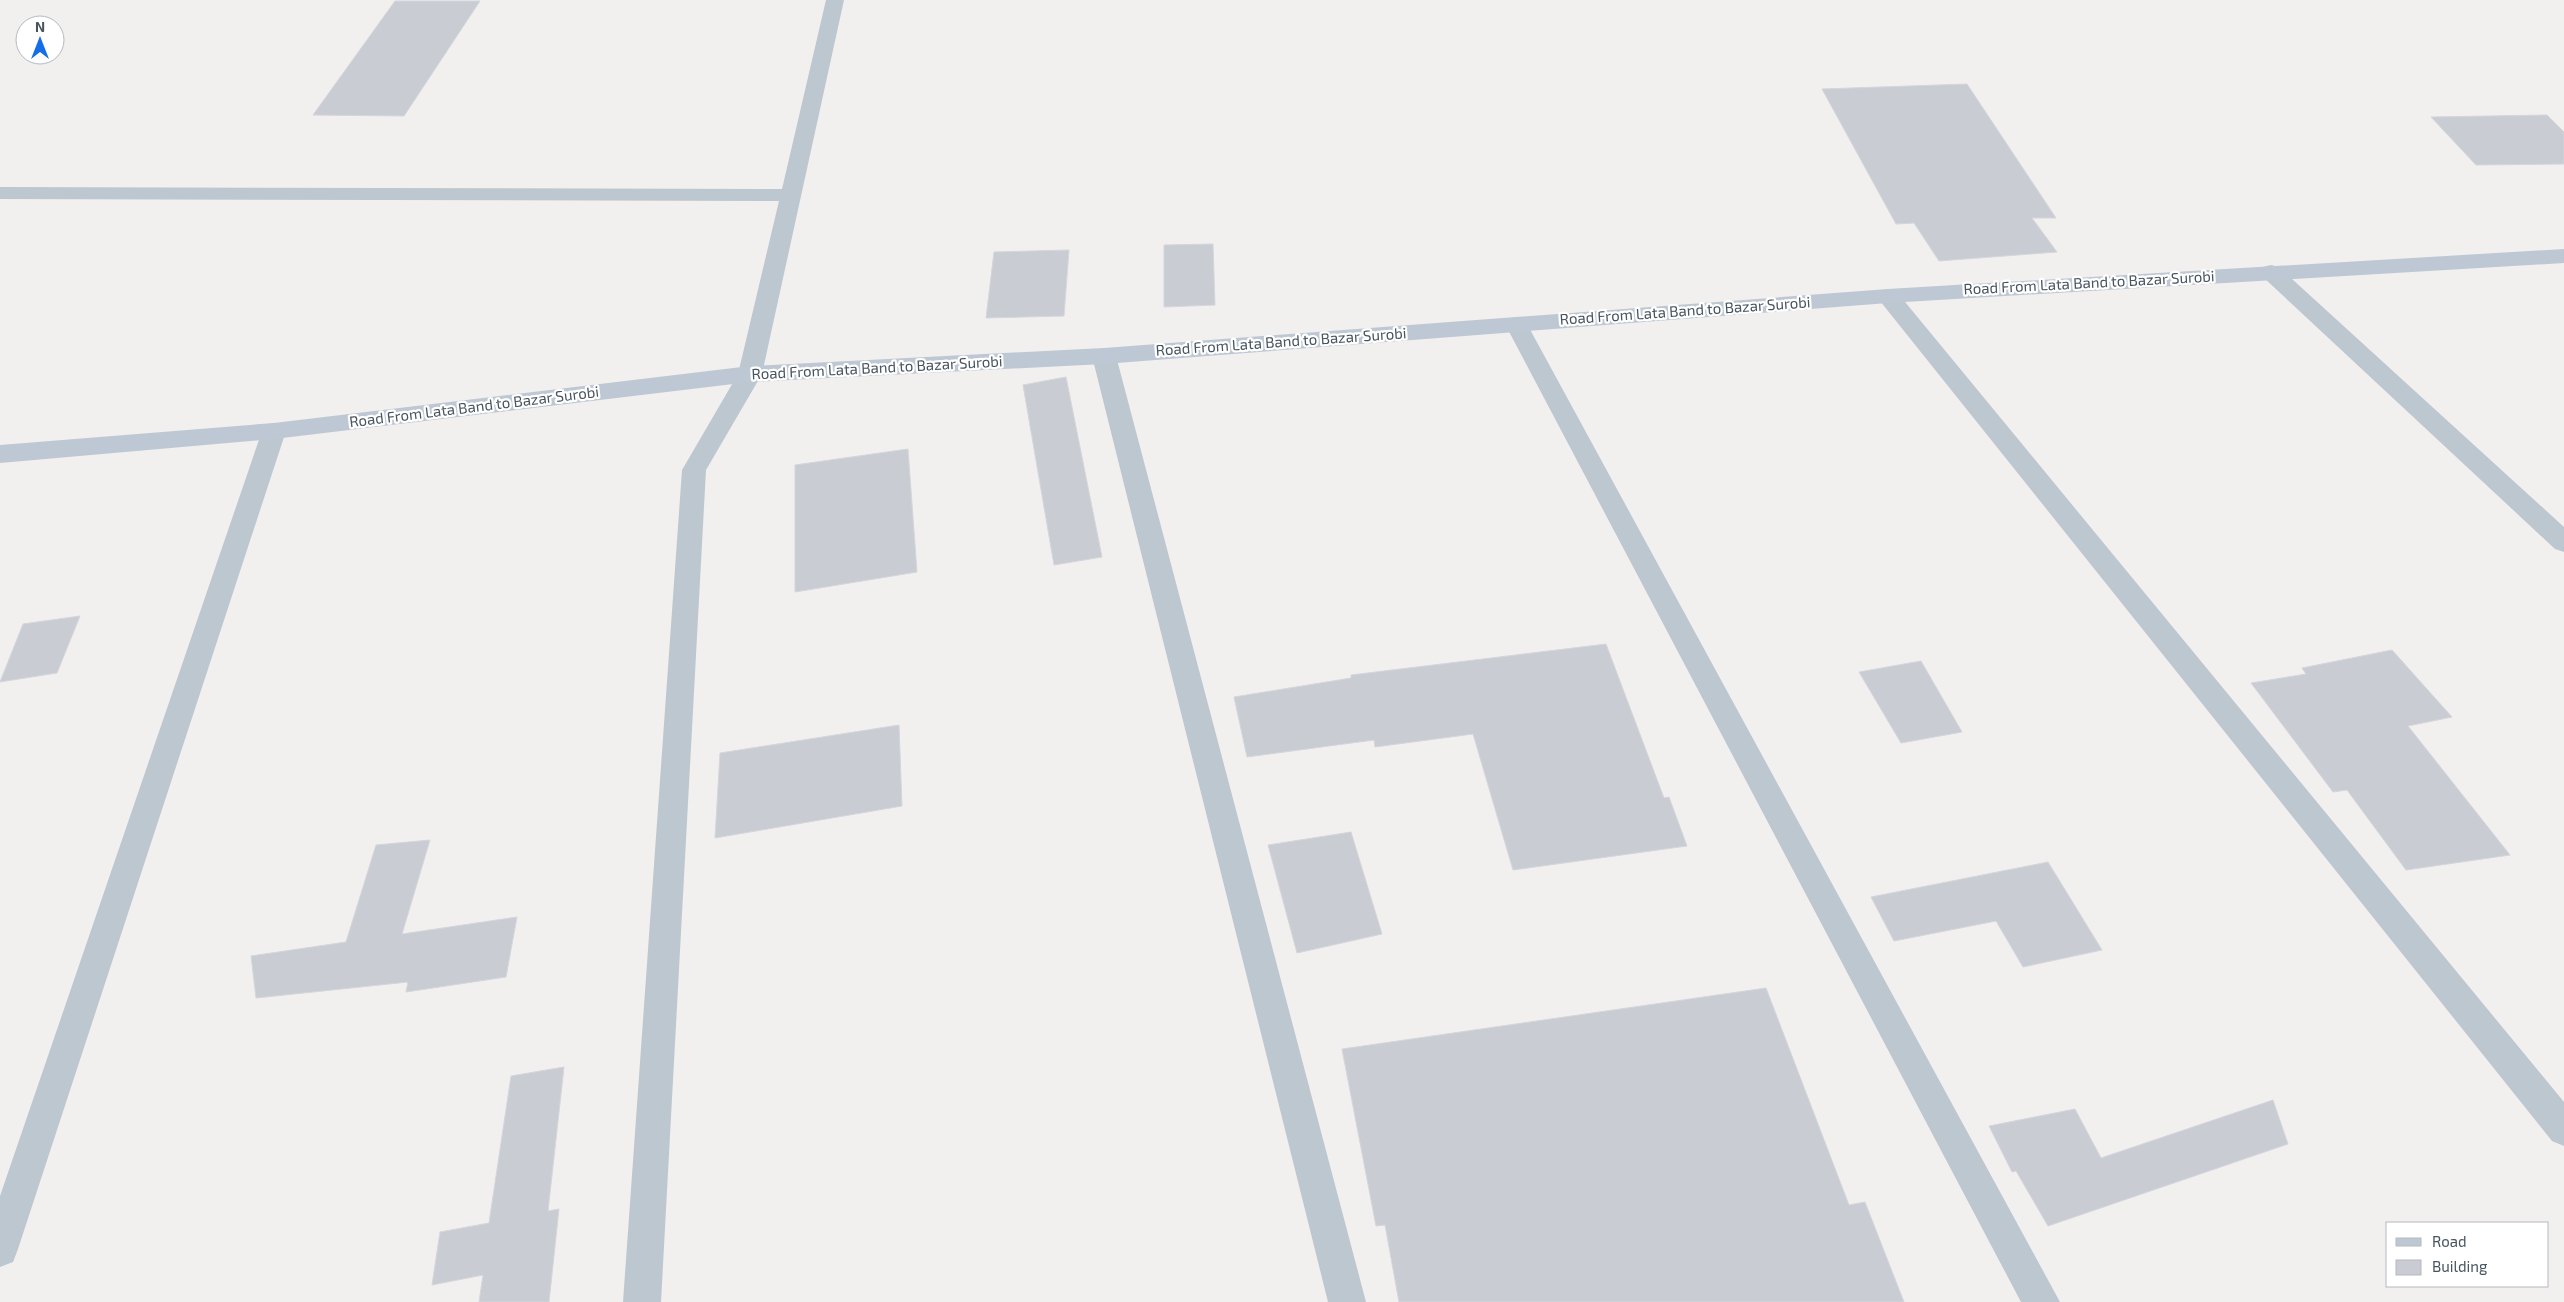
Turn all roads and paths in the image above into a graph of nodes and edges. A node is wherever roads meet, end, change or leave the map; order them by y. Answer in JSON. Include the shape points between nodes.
{"nodes":[{"id":1,"x":835,"y":0,"type":"edge"},
{"id":2,"x":0,"y":193,"type":"edge"},
{"id":3,"x":790,"y":195,"type":"junction"},
{"id":4,"x":2564,"y":256,"type":"edge"},
{"id":5,"x":2271,"y":272,"type":"junction"},
{"id":6,"x":1888,"y":296,"type":"junction"},
{"id":7,"x":1516,"y":324,"type":"junction"},
{"id":8,"x":1104,"y":356,"type":"junction"},
{"id":9,"x":750,"y":374,"type":"junction"},
{"id":10,"x":274,"y":430,"type":"junction"},
{"id":11,"x":0,"y":454,"type":"edge"},
{"id":12,"x":2564,"y":542,"type":"edge"},
{"id":13,"x":2564,"y":1129,"type":"edge"},
{"id":14,"x":0,"y":1249,"type":"edge"},
{"id":15,"x":642,"y":1302,"type":"edge"},
{"id":16,"x":1347,"y":1302,"type":"edge"},
{"id":17,"x":2041,"y":1302,"type":"edge"}],
"edges":[{"from":1,"to":3,"type":"street"},
{"from":2,"to":3,"type":"street"},
{"from":3,"to":9,"type":"street"},
{"from":4,"to":5,"type":"main road","name":"Road From Lata Band to Bazar Surobi"},
{"from":5,"to":6,"type":"main road","name":"Road From Lata Band to Bazar Surobi"},
{"from":5,"to":12,"type":"street"},
{"from":6,"to":7,"type":"main road","name":"Road From Lata Band to Bazar Surobi"},
{"from":6,"to":13,"type":"street"},
{"from":7,"to":8,"type":"main road","name":"Road From Lata Band to Bazar Surobi"},
{"from":7,"to":17,"type":"street"},
{"from":8,"to":9,"type":"main road","name":"Road From Lata Band to Bazar Surobi"},
{"from":8,"to":16,"type":"street"},
{"from":9,"to":10,"type":"main road","name":"Road From Lata Band to Bazar Surobi"},
{"from":9,"to":15,"type":"street","via":[[694,470]]},
{"from":10,"to":11,"type":"main road","name":"Road From Lata Band to Bazar Surobi"},
{"from":10,"to":14,"type":"street"}]}
